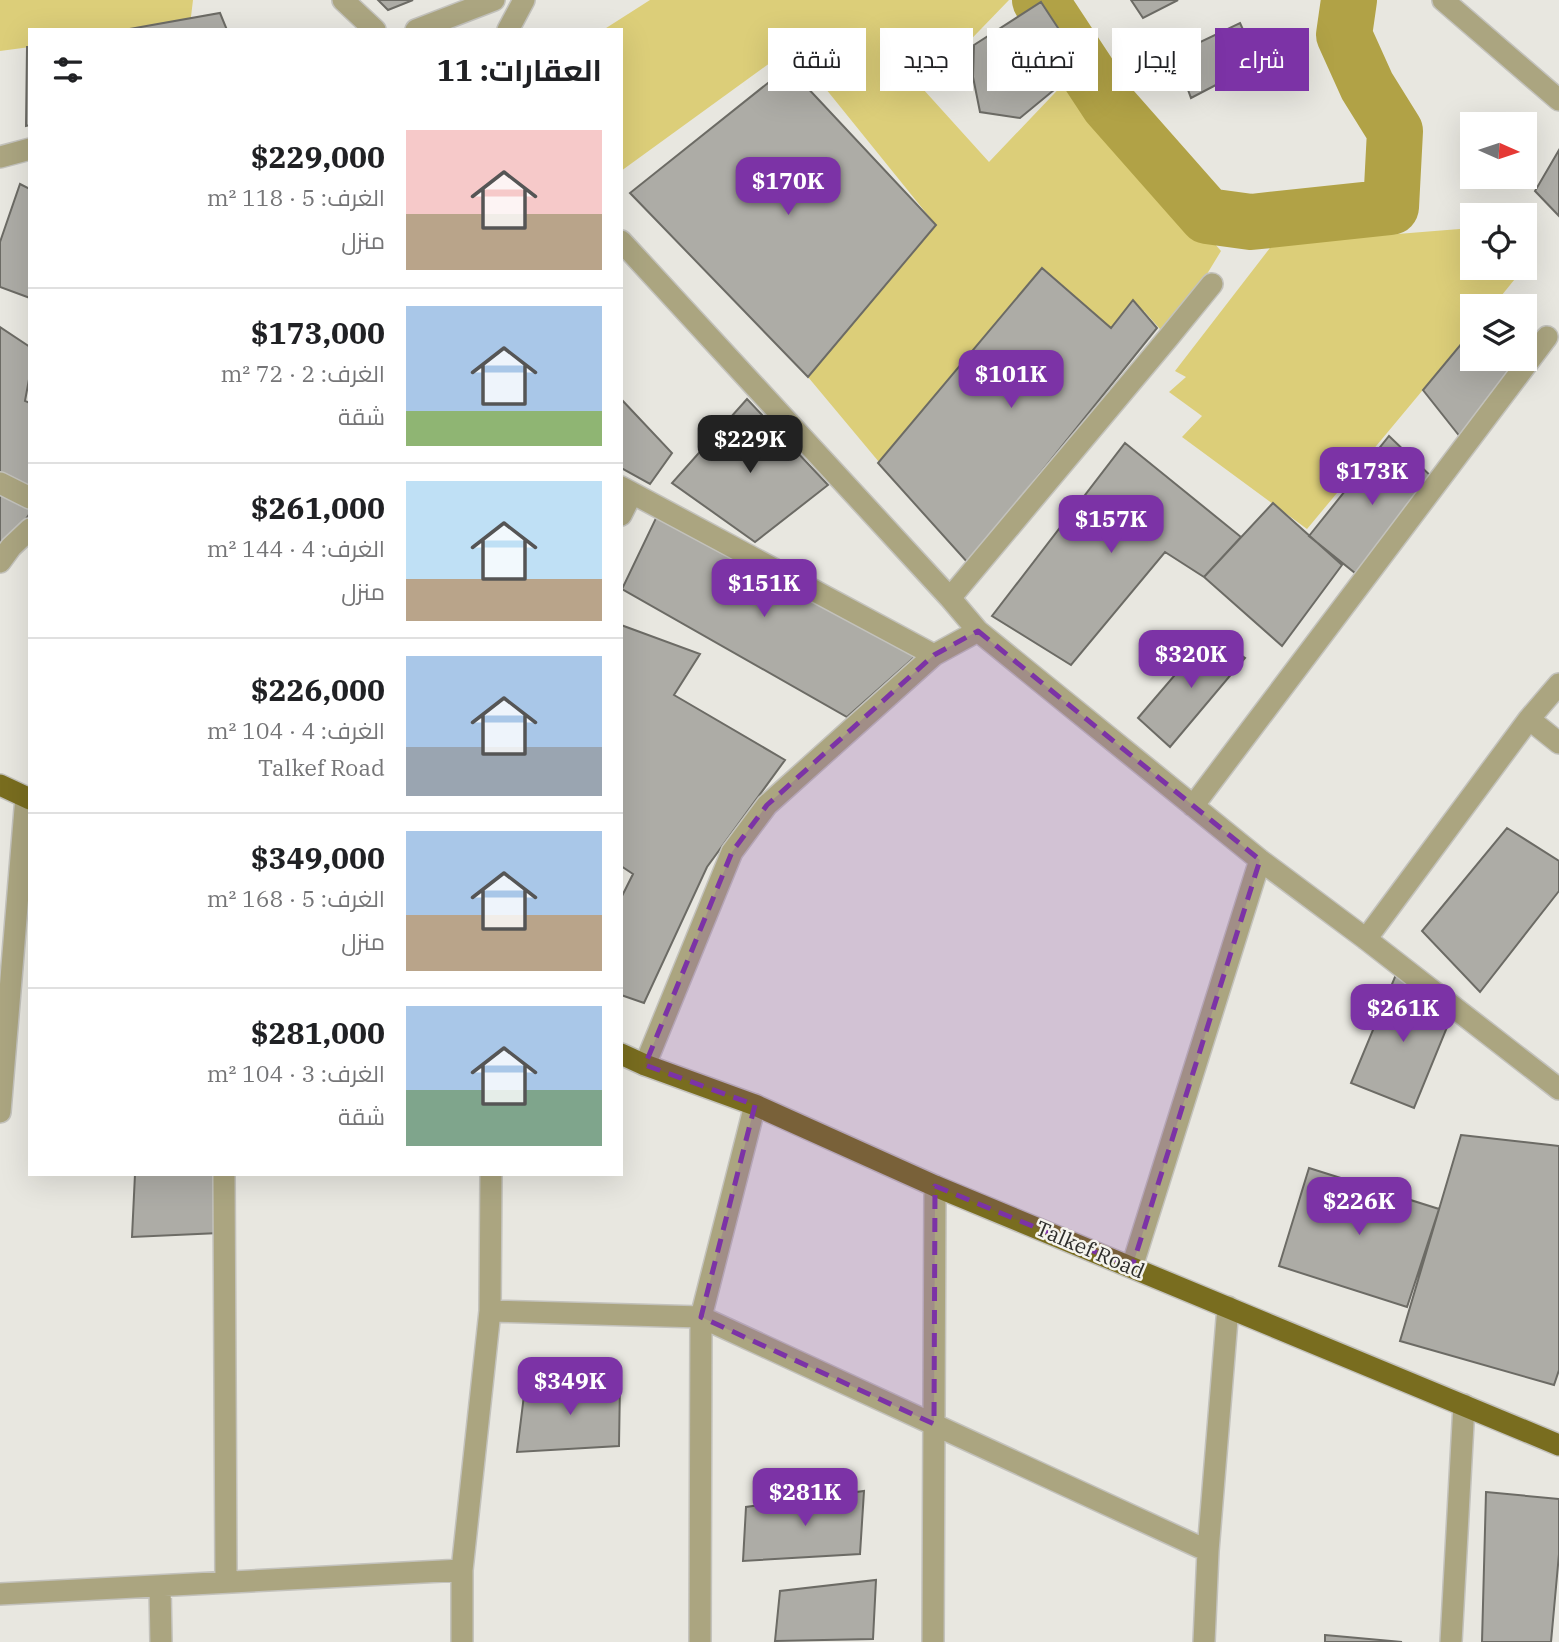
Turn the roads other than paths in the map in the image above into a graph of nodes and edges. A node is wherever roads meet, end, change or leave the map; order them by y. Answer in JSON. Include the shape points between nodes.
{"nodes":[{"id":1,"x":343,"y":0,"type":"edge"},
{"id":2,"x":494,"y":0,"type":"edge"},
{"id":3,"x":524,"y":0,"type":"edge"},
{"id":4,"x":1443,"y":0,"type":"edge"},
{"id":5,"x":373,"y":28,"type":"edge"},
{"id":6,"x":421,"y":28,"type":"edge"},
{"id":7,"x":509,"y":28,"type":"edge"},
{"id":8,"x":1559,"y":100,"type":"edge"},
{"id":9,"x":28,"y":150,"type":"edge"},
{"id":10,"x":0,"y":157,"type":"edge"},
{"id":11,"x":623,"y":243,"type":"edge"},
{"id":12,"x":1212,"y":284,"type":"dead end"},
{"id":13,"x":1547,"y":337,"type":"dead end"},
{"id":14,"x":0,"y":483,"type":"edge"},
{"id":15,"x":627,"y":490,"type":"edge"},
{"id":16,"x":28,"y":497,"type":"edge"},
{"id":17,"x":28,"y":531,"type":"edge"},
{"id":18,"x":0,"y":562,"type":"edge"},
{"id":19,"x":950,"y":598,"type":"junction"},
{"id":20,"x":978,"y":631,"type":"junction"},
{"id":21,"x":934,"y":655,"type":"junction"},
{"id":22,"x":1559,"y":684,"type":"edge"},
{"id":23,"x":1529,"y":719,"type":"junction"},
{"id":24,"x":1559,"y":743,"type":"edge"},
{"id":25,"x":0,"y":785,"type":"edge"},
{"id":26,"x":28,"y":798,"type":"edge"},
{"id":27,"x":1193,"y":806,"type":"junction"},
{"id":28,"x":1260,"y":860,"type":"junction"},
{"id":29,"x":1366,"y":939,"type":"junction"},
{"id":30,"x":623,"y":1055,"type":"edge"},
{"id":31,"x":645,"y":1065,"type":"junction"},
{"id":32,"x":1559,"y":1088,"type":"edge"},
{"id":33,"x":755,"y":1105,"type":"junction"},
{"id":34,"x":0,"y":1112,"type":"edge"},
{"id":35,"x":224,"y":1176,"type":"edge"},
{"id":36,"x":491,"y":1176,"type":"edge"},
{"id":37,"x":934,"y":1186,"type":"junction"},
{"id":38,"x":1132,"y":1267,"type":"junction"},
{"id":39,"x":1228,"y":1307,"type":"junction"},
{"id":40,"x":490,"y":1311,"type":"junction"},
{"id":41,"x":701,"y":1317,"type":"junction"},
{"id":42,"x":1464,"y":1405,"type":"junction"},
{"id":43,"x":934,"y":1423,"type":"junction"},
{"id":44,"x":1559,"y":1445,"type":"edge"},
{"id":45,"x":1208,"y":1551,"type":"junction"},
{"id":46,"x":463,"y":1570,"type":"junction"},
{"id":47,"x":226,"y":1583,"type":"junction"},
{"id":48,"x":160,"y":1586,"type":"junction"},
{"id":49,"x":0,"y":1594,"type":"edge"},
{"id":50,"x":161,"y":1642,"type":"edge"},
{"id":51,"x":462,"y":1642,"type":"edge"},
{"id":52,"x":700,"y":1642,"type":"edge"},
{"id":53,"x":933,"y":1642,"type":"edge"},
{"id":54,"x":1204,"y":1642,"type":"edge"},
{"id":55,"x":1451,"y":1642,"type":"edge"}],
"edges":[{"from":1,"to":5,"type":"street"},
{"from":2,"to":6,"type":"street"},
{"from":3,"to":7,"type":"street"},
{"from":4,"to":8,"type":"street"},
{"from":9,"to":10,"type":"street"},
{"from":11,"to":19,"type":"street"},
{"from":12,"to":19,"type":"street"},
{"from":13,"to":27,"type":"street"},
{"from":14,"to":16,"type":"street"},
{"from":15,"to":21,"type":"street"},
{"from":17,"to":18,"type":"street"},
{"from":19,"to":20,"type":"street"},
{"from":20,"to":21,"type":"street"},
{"from":20,"to":27,"type":"street"},
{"from":21,"to":31,"type":"street","via":[[767,805],[732,852]]},
{"from":22,"to":23,"type":"street"},
{"from":23,"to":24,"type":"street"},
{"from":23,"to":29,"type":"street"},
{"from":25,"to":26,"type":"main road"},
{"from":26,"to":34,"type":"street"},
{"from":27,"to":28,"type":"street"},
{"from":28,"to":29,"type":"street"},
{"from":28,"to":38,"type":"street"},
{"from":29,"to":32,"type":"street"},
{"from":30,"to":31,"type":"main road","name":"Talkef Road"},
{"from":31,"to":33,"type":"main road","name":"Talkef Road"},
{"from":33,"to":37,"type":"main road","name":"Talkef Road"},
{"from":33,"to":41,"type":"street"},
{"from":35,"to":47,"type":"street"},
{"from":36,"to":40,"type":"street"},
{"from":37,"to":38,"type":"main road","name":"Talkef Road"},
{"from":37,"to":43,"type":"street"},
{"from":38,"to":39,"type":"main road","name":"Talkef Road"},
{"from":39,"to":42,"type":"main road","name":"Talkef Road"},
{"from":39,"to":45,"type":"street"},
{"from":40,"to":41,"type":"street"},
{"from":40,"to":46,"type":"street"},
{"from":41,"to":43,"type":"street"},
{"from":41,"to":52,"type":"street"},
{"from":42,"to":44,"type":"main road","name":"Talkef Road"},
{"from":42,"to":55,"type":"street"},
{"from":43,"to":45,"type":"street"},
{"from":43,"to":53,"type":"street"},
{"from":45,"to":54,"type":"street"},
{"from":46,"to":47,"type":"street"},
{"from":46,"to":51,"type":"street"},
{"from":47,"to":48,"type":"street"},
{"from":48,"to":49,"type":"street"},
{"from":48,"to":50,"type":"street"}]}
